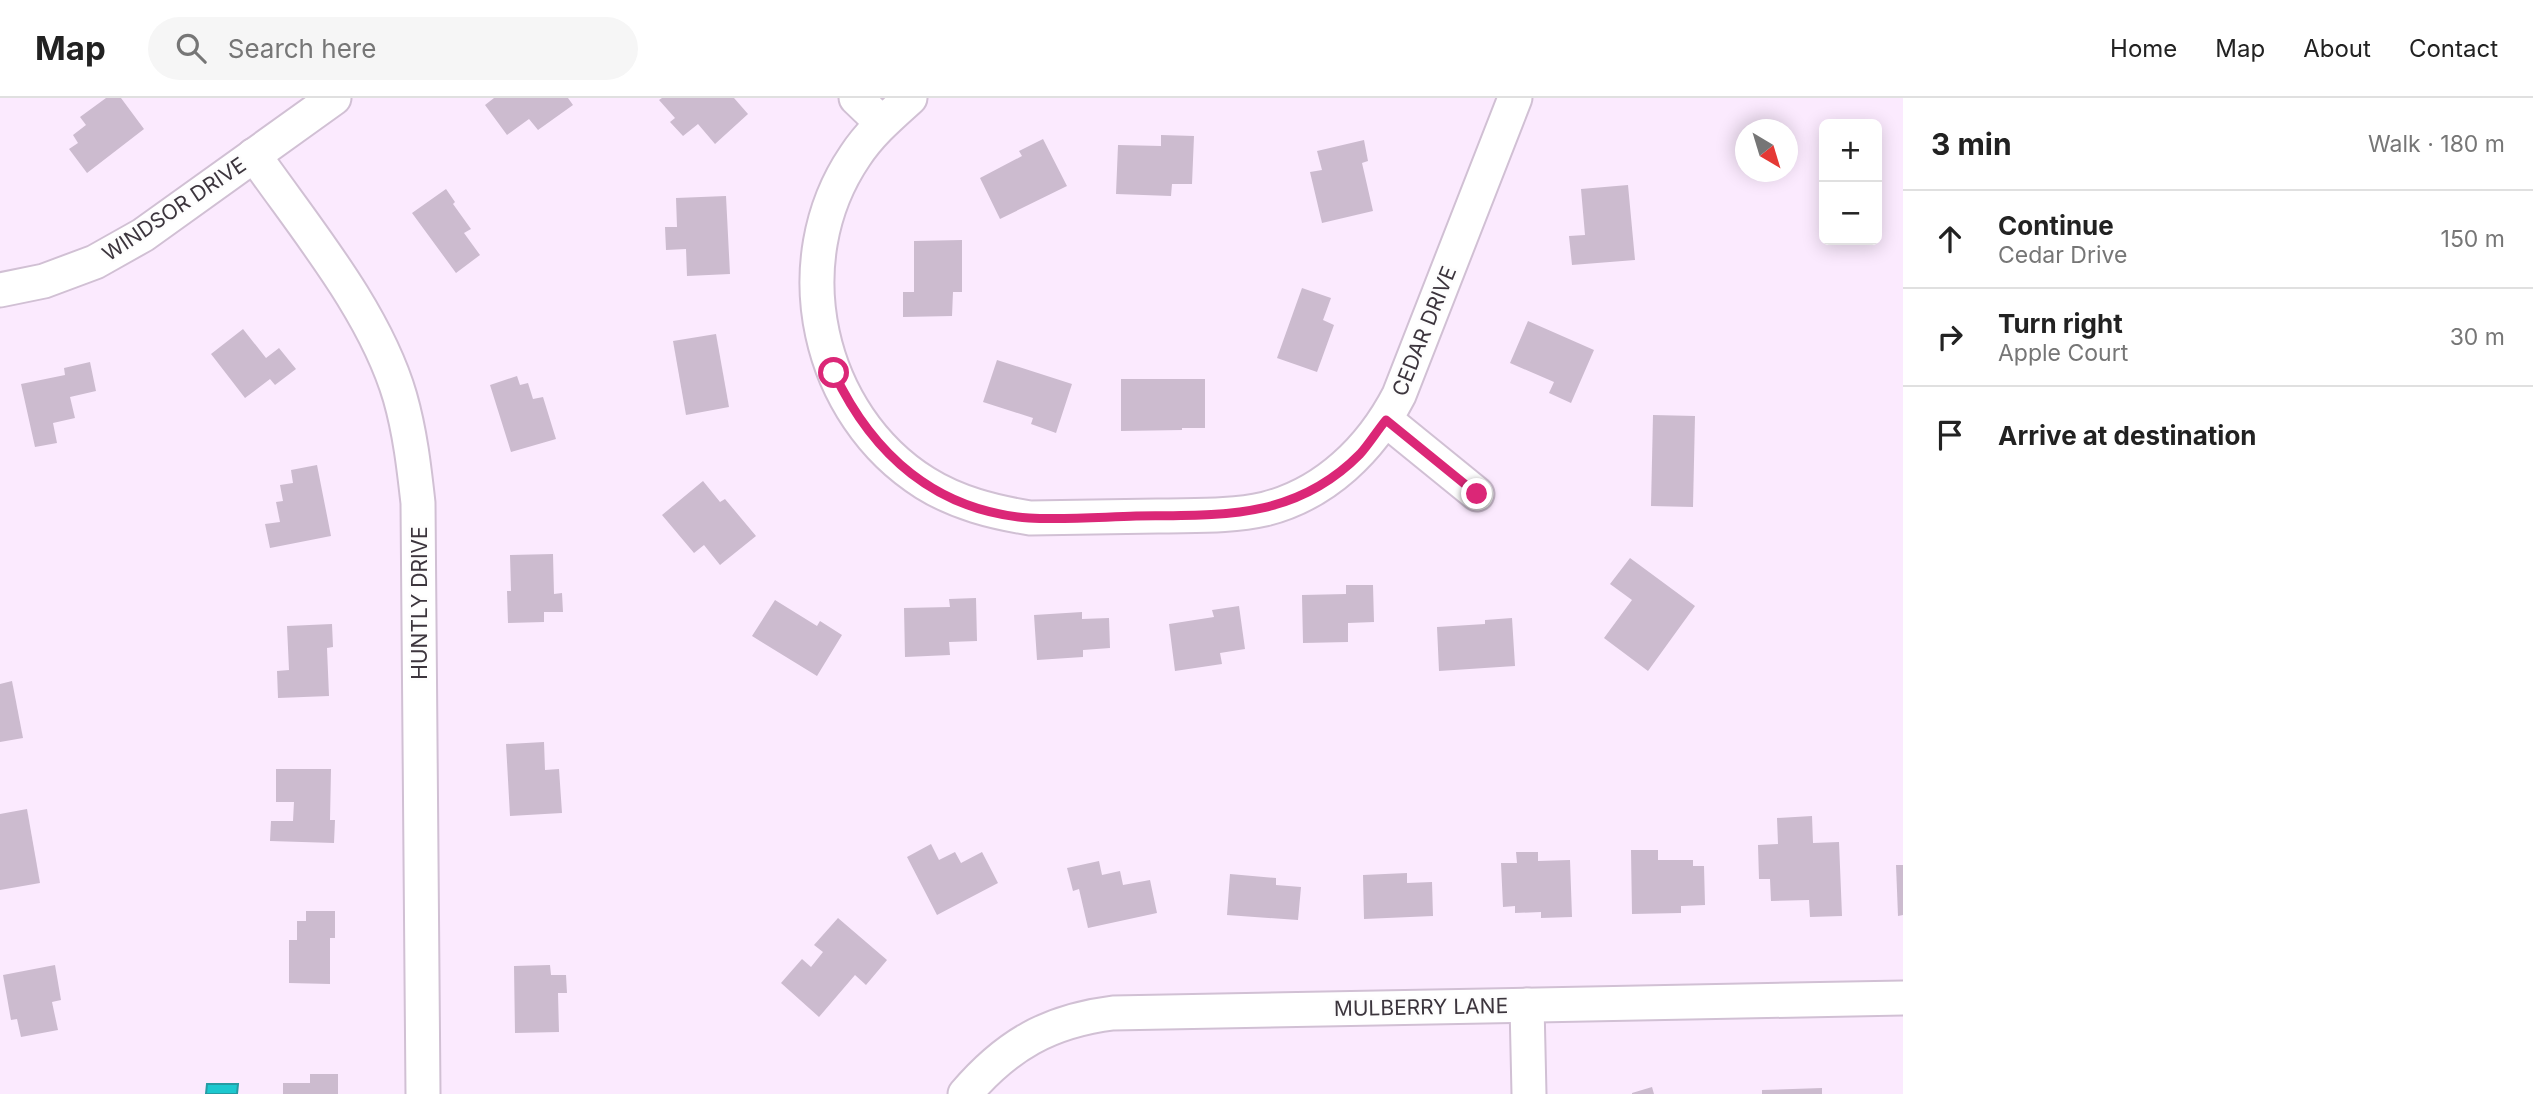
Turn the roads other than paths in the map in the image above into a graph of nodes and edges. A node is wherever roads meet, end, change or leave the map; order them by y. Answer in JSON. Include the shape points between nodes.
{"nodes":[{"id":1,"x":334,"y":98,"type":"edge"},
{"id":2,"x":856,"y":98,"type":"edge"},
{"id":3,"x":910,"y":98,"type":"edge"},
{"id":4,"x":1515,"y":98,"type":"edge"},
{"id":5,"x":882,"y":123,"type":"junction"},
{"id":6,"x":254,"y":155,"type":"junction"},
{"id":7,"x":0,"y":290,"type":"edge"},
{"id":8,"x":1386,"y":420,"type":"junction"},
{"id":9,"x":1477,"y":494,"type":"dead end"},
{"id":10,"x":1903,"y":998,"type":"edge"},
{"id":11,"x":1527,"y":1005,"type":"junction"},
{"id":12,"x":423,"y":1094,"type":"edge"},
{"id":13,"x":965,"y":1094,"type":"edge"},
{"id":14,"x":1529,"y":1094,"type":"edge"}],
"edges":[{"from":1,"to":6,"type":"street","name":"WINDSOR DRIVE"},
{"from":2,"to":5,"type":"street"},
{"from":3,"to":5,"type":"street","name":"CEDAR DRIVE"},
{"from":4,"to":8,"type":"street","name":"CEDAR DRIVE"},
{"from":5,"to":8,"type":"street","name":"CEDAR DRIVE","via":[[855,155],[827,214],[817,261],[817,310],[827,352],[848,404],[899,464],[925,483],[953,498],[1030,518],[1264,509],[1328,480],[1360,453]]},
{"from":6,"to":7,"type":"street","name":"WINDSOR DRIVE","via":[[143,235],[95,262],[44,281]]},
{"from":6,"to":12,"type":"street","name":"HUNTLY DRIVE","via":[[358,306],[380,346],[400,396],[412,449],[418,503]]},
{"from":8,"to":9,"type":"street"},
{"from":10,"to":11,"type":"street","name":"MULBERRY LANE"},
{"from":11,"to":13,"type":"street","name":"MULBERRY LANE","via":[[1092,1015],[1027,1038],[994,1062]]},
{"from":11,"to":14,"type":"street"}]}
